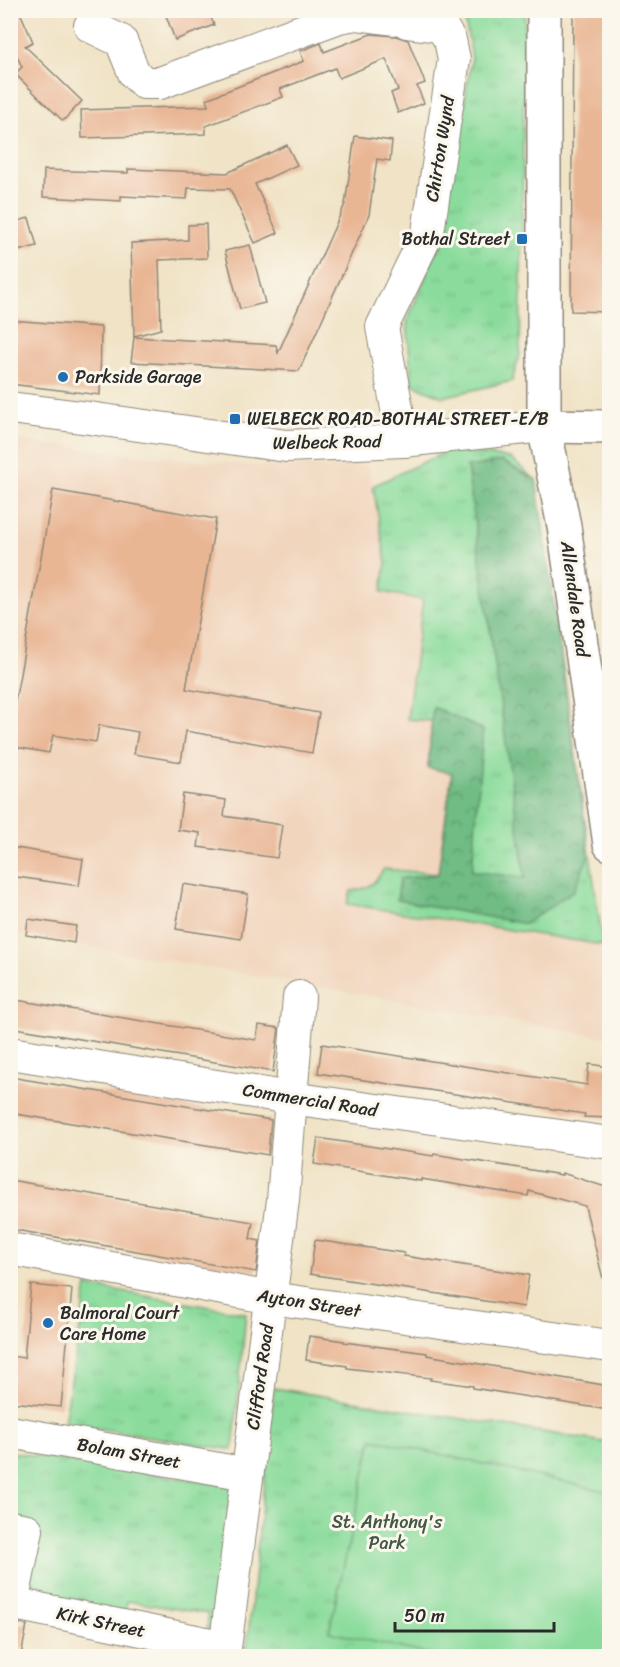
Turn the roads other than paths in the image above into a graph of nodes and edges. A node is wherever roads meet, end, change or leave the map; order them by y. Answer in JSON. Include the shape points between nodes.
{"nodes":[{"id":1,"x":543,"y":10,"type":"edge"},
{"id":2,"x":90,"y":26,"type":"dead end"},
{"id":3,"x":10,"y":408,"type":"edge"},
{"id":4,"x":544,"y":426,"type":"junction"},
{"id":5,"x":609,"y":427,"type":"edge"},
{"id":6,"x":403,"y":441,"type":"junction"},
{"id":7,"x":609,"y":844,"type":"edge"},
{"id":8,"x":299,"y":997,"type":"dead end"},
{"id":9,"x":10,"y":1053,"type":"edge"},
{"id":10,"x":291,"y":1098,"type":"junction"},
{"id":11,"x":609,"y":1143,"type":"edge"},
{"id":12,"x":10,"y":1249,"type":"edge"},
{"id":13,"x":271,"y":1298,"type":"junction"},
{"id":14,"x":609,"y":1346,"type":"edge"},
{"id":15,"x":10,"y":1432,"type":"edge"},
{"id":16,"x":247,"y":1474,"type":"junction"},
{"id":17,"x":10,"y":1527,"type":"edge"},
{"id":18,"x":11,"y":1604,"type":"edge"},
{"id":19,"x":224,"y":1652,"type":"edge"}],
"edges":[{"from":1,"to":4,"type":"main road"},
{"from":2,"to":6,"type":"street","name":"Chirton Wynd","via":[[121,41],[134,73],[144,83],[160,83],[339,17],[356,14],[441,26],[450,40],[454,59],[428,232],[382,327]]},
{"from":3,"to":6,"type":"street","name":"Welbeck Road","via":[[286,446]]},
{"from":4,"to":5,"type":"main road","name":"Welbeck Road"},
{"from":4,"to":6,"type":"street","name":"Welbeck Road"},
{"from":4,"to":7,"type":"main road","name":"Allendale Road","via":[[564,526]]},
{"from":8,"to":10,"type":"street","name":"Clifford Road"},
{"from":9,"to":10,"type":"street","name":"Commercial Road"},
{"from":10,"to":11,"type":"street","name":"Commercial Road"},
{"from":10,"to":13,"type":"street","name":"Clifford Road"},
{"from":12,"to":13,"type":"street","name":"Ayton Street"},
{"from":13,"to":14,"type":"street","name":"Ayton Street"},
{"from":13,"to":16,"type":"street","name":"Clifford Road"},
{"from":15,"to":16,"type":"street","name":"Bolam Street"},
{"from":16,"to":19,"type":"street","name":"Clifford Road"},
{"from":17,"to":18,"type":"street","name":"Kirk Street","via":[[27,1530]]},
{"from":18,"to":19,"type":"street","name":"Kirk Street"}]}
